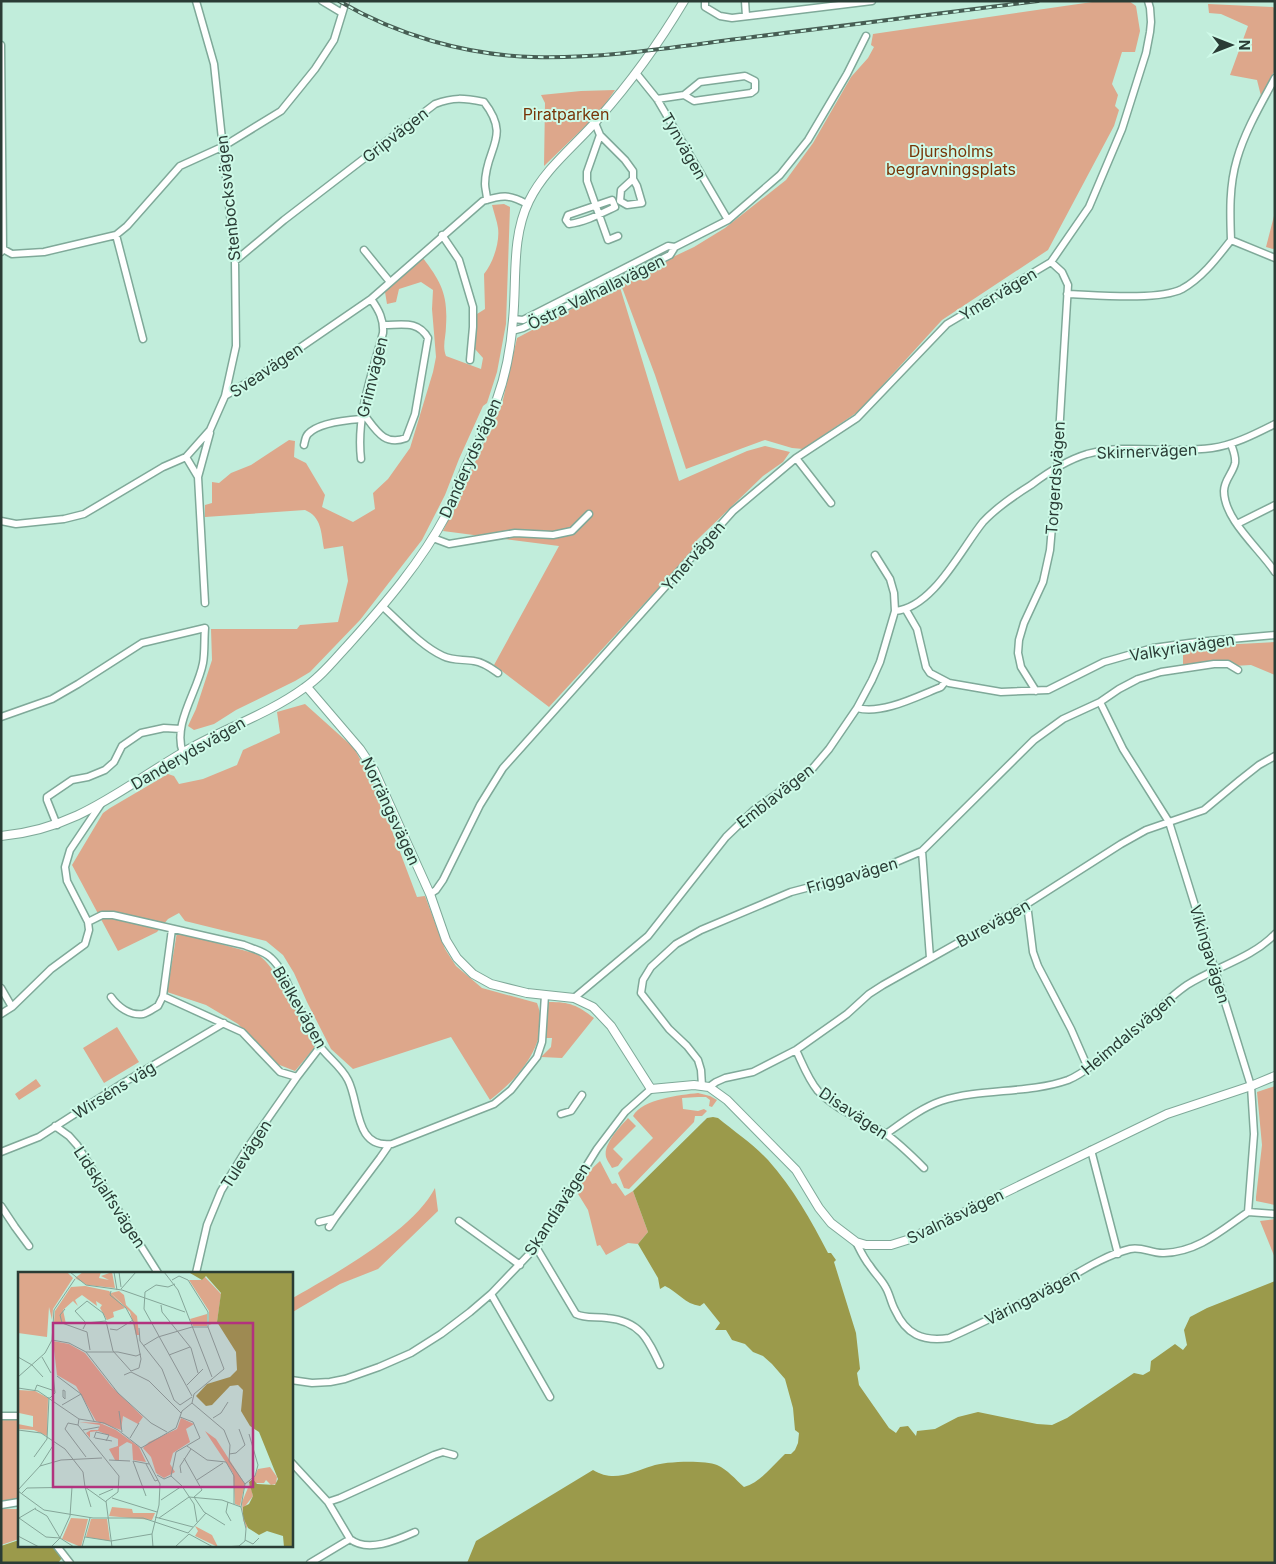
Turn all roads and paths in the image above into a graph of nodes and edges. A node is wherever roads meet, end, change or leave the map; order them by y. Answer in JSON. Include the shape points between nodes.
{"nodes":[{"id":1,"x":196,"y":1,"type":"edge"},
{"id":2,"x":322,"y":1,"type":"edge"},
{"id":3,"x":346,"y":1,"type":"edge"},
{"id":4,"x":684,"y":1,"type":"edge"},
{"id":5,"x":705,"y":1,"type":"edge"},
{"id":6,"x":746,"y":1,"type":"edge"},
{"id":7,"x":872,"y":1,"type":"edge"},
{"id":8,"x":1148,"y":1,"type":"edge"},
{"id":9,"x":342,"y":13,"type":"junction"},
{"id":10,"x":746,"y":16,"type":"junction"},
{"id":11,"x":866,"y":36,"type":"dead end"},
{"id":12,"x":1,"y":45,"type":"edge"},
{"id":13,"x":636,"y":73,"type":"junction"},
{"id":14,"x":1275,"y":78,"type":"edge"},
{"id":15,"x":684,"y":95,"type":"junction"},
{"id":16,"x":656,"y":99,"type":"junction"},
{"id":17,"x":595,"y":123,"type":"junction"},
{"id":18,"x":600,"y":135,"type":"junction"},
{"id":19,"x":224,"y":146,"type":"junction"},
{"id":20,"x":2,"y":154,"type":"edge"},
{"id":21,"x":632,"y":179,"type":"dead end"},
{"id":22,"x":487,"y":200,"type":"junction"},
{"id":23,"x":527,"y":204,"type":"junction"},
{"id":24,"x":595,"y":204,"type":"junction"},
{"id":25,"x":598,"y":215,"type":"junction"},
{"id":26,"x":728,"y":220,"type":"junction"},
{"id":27,"x":116,"y":235,"type":"junction"},
{"id":28,"x":442,"y":235,"type":"junction"},
{"id":29,"x":618,"y":236,"type":"dead end"},
{"id":30,"x":1231,"y":240,"type":"junction"},
{"id":31,"x":675,"y":247,"type":"junction"},
{"id":32,"x":364,"y":250,"type":"dead end"},
{"id":33,"x":2,"y":251,"type":"edge"},
{"id":34,"x":1275,"y":258,"type":"edge"},
{"id":35,"x":235,"y":261,"type":"junction"},
{"id":36,"x":1051,"y":262,"type":"junction"},
{"id":37,"x":390,"y":282,"type":"junction"},
{"id":38,"x":1066,"y":294,"type":"junction"},
{"id":39,"x":371,"y":299,"type":"junction"},
{"id":40,"x":513,"y":320,"type":"junction"},
{"id":41,"x":384,"y":325,"type":"junction"},
{"id":42,"x":512,"y":332,"type":"junction"},
{"id":43,"x":143,"y":339,"type":"dead end"},
{"id":44,"x":470,"y":360,"type":"dead end"},
{"id":45,"x":225,"y":396,"type":"junction"},
{"id":46,"x":362,"y":415,"type":"junction"},
{"id":47,"x":1275,"y":424,"type":"edge"},
{"id":48,"x":210,"y":430,"type":"junction"},
{"id":49,"x":1231,"y":444,"type":"junction"},
{"id":50,"x":304,"y":446,"type":"dead end"},
{"id":51,"x":186,"y":457,"type":"junction"},
{"id":52,"x":796,"y":458,"type":"junction"},
{"id":53,"x":361,"y":459,"type":"dead end"},
{"id":54,"x":1058,"y":468,"type":"junction"},
{"id":55,"x":198,"y":477,"type":"junction"},
{"id":56,"x":831,"y":503,"type":"dead end"},
{"id":57,"x":1275,"y":505,"type":"edge"},
{"id":58,"x":589,"y":514,"type":"dead end"},
{"id":59,"x":1,"y":521,"type":"edge"},
{"id":60,"x":1237,"y":524,"type":"junction"},
{"id":61,"x":433,"y":538,"type":"junction"},
{"id":62,"x":875,"y":555,"type":"dead end"},
{"id":63,"x":1275,"y":572,"type":"edge"},
{"id":64,"x":205,"y":603,"type":"dead end"},
{"id":65,"x":382,"y":606,"type":"junction"},
{"id":66,"x":906,"y":610,"type":"junction"},
{"id":67,"x":895,"y":611,"type":"junction"},
{"id":68,"x":1275,"y":635,"type":"edge"},
{"id":69,"x":1238,"y":670,"type":"dead end"},
{"id":70,"x":498,"y":673,"type":"dead end"},
{"id":71,"x":945,"y":682,"type":"junction"},
{"id":72,"x":307,"y":687,"type":"junction"},
{"id":73,"x":1036,"y":691,"type":"junction"},
{"id":74,"x":1100,"y":702,"type":"junction"},
{"id":75,"x":857,"y":708,"type":"junction"},
{"id":76,"x":1,"y":717,"type":"edge"},
{"id":77,"x":180,"y":729,"type":"junction"},
{"id":78,"x":183,"y":752,"type":"junction"},
{"id":79,"x":1275,"y":756,"type":"edge"},
{"id":80,"x":101,"y":804,"type":"junction"},
{"id":81,"x":1170,"y":822,"type":"junction"},
{"id":82,"x":57,"y":825,"type":"junction"},
{"id":83,"x":1,"y":836,"type":"edge"},
{"id":84,"x":922,"y":850,"type":"junction"},
{"id":85,"x":430,"y":894,"type":"junction"},
{"id":86,"x":1027,"y":904,"type":"junction"},
{"id":87,"x":88,"y":922,"type":"junction"},
{"id":88,"x":172,"y":929,"type":"junction"},
{"id":89,"x":1275,"y":934,"type":"edge"},
{"id":90,"x":930,"y":958,"type":"junction"},
{"id":91,"x":1214,"y":969,"type":"junction"},
{"id":92,"x":1,"y":988,"type":"edge"},
{"id":93,"x":545,"y":995,"type":"junction"},
{"id":94,"x":163,"y":996,"type":"junction"},
{"id":95,"x":111,"y":997,"type":"dead end"},
{"id":96,"x":574,"y":998,"type":"junction"},
{"id":97,"x":12,"y":1007,"type":"junction"},
{"id":98,"x":1,"y":1014,"type":"edge"},
{"id":99,"x":224,"y":1023,"type":"junction"},
{"id":100,"x":320,"y":1047,"type":"junction"},
{"id":101,"x":796,"y":1050,"type":"junction"},
{"id":102,"x":1088,"y":1068,"type":"junction"},
{"id":103,"x":1275,"y":1076,"type":"edge"},
{"id":104,"x":298,"y":1077,"type":"junction"},
{"id":105,"x":1250,"y":1086,"type":"junction"},
{"id":106,"x":706,"y":1087,"type":"junction"},
{"id":107,"x":651,"y":1089,"type":"junction"},
{"id":108,"x":582,"y":1095,"type":"dead end"},
{"id":109,"x":561,"y":1114,"type":"dead end"},
{"id":110,"x":55,"y":1126,"type":"junction"},
{"id":111,"x":886,"y":1134,"type":"junction"},
{"id":112,"x":388,"y":1145,"type":"junction"},
{"id":113,"x":1091,"y":1150,"type":"junction"},
{"id":114,"x":1,"y":1152,"type":"edge"},
{"id":115,"x":924,"y":1168,"type":"dead end"},
{"id":116,"x":1,"y":1206,"type":"edge"},
{"id":117,"x":1248,"y":1212,"type":"junction"},
{"id":118,"x":1275,"y":1214,"type":"edge"},
{"id":119,"x":335,"y":1218,"type":"junction"},
{"id":120,"x":459,"y":1221,"type":"dead end"},
{"id":121,"x":319,"y":1222,"type":"dead end"},
{"id":122,"x":329,"y":1227,"type":"dead end"},
{"id":123,"x":856,"y":1242,"type":"junction"},
{"id":124,"x":29,"y":1246,"type":"dead end"},
{"id":125,"x":536,"y":1247,"type":"junction"},
{"id":126,"x":1118,"y":1254,"type":"junction"},
{"id":127,"x":520,"y":1265,"type":"junction"},
{"id":128,"x":157,"y":1272,"type":"edge"},
{"id":129,"x":196,"y":1272,"type":"edge"},
{"id":130,"x":491,"y":1294,"type":"junction"},
{"id":131,"x":660,"y":1366,"type":"dead end"},
{"id":132,"x":292,"y":1380,"type":"edge"},
{"id":133,"x":550,"y":1397,"type":"dead end"},
{"id":134,"x":1,"y":1416,"type":"edge"},
{"id":135,"x":18,"y":1416,"type":"edge"},
{"id":136,"x":454,"y":1455,"type":"dead end"},
{"id":137,"x":292,"y":1463,"type":"edge"},
{"id":138,"x":18,"y":1502,"type":"edge"},
{"id":139,"x":328,"y":1502,"type":"junction"},
{"id":140,"x":1,"y":1505,"type":"edge"},
{"id":141,"x":416,"y":1532,"type":"dead end"},
{"id":142,"x":350,"y":1539,"type":"junction"},
{"id":143,"x":57,"y":1546,"type":"edge"},
{"id":144,"x":70,"y":1563,"type":"edge"},
{"id":145,"x":310,"y":1563,"type":"edge"}],
"edges":[{"from":1,"to":19,"type":"street","name":"Stenbocksvägen","via":[[214,64]]},
{"from":2,"to":9,"type":"street"},
{"from":3,"to":9,"type":"street"},
{"from":4,"to":13,"type":"street","name":"Danderydsvägen"},
{"from":5,"to":10,"type":"street","via":[[705,7],[720,16]]},
{"from":6,"to":10,"type":"street"},
{"from":7,"to":10,"type":"street"},
{"from":8,"to":36,"type":"street","name":"Ymervägen","via":[[1152,22],[1146,53],[1122,129],[1089,207]]},
{"from":9,"to":19,"type":"street","via":[[334,40],[281,111]]},
{"from":11,"to":26,"type":"street","name":"Östra Valhallavägen","via":[[808,140],[780,175]]},
{"from":12,"to":20,"type":"street"},
{"from":13,"to":16,"type":"street","name":"Tynvägen"},
{"from":13,"to":17,"type":"street","name":"Danderydsvägen"},
{"from":14,"to":30,"type":"street","via":[[1237,159],[1230,206]]},
{"from":15,"to":15,"type":"street","via":[[694,101],[747,94],[755,90],[755,81],[745,76],[700,82]]},
{"from":15,"to":16,"type":"street"},
{"from":16,"to":26,"type":"street","name":"Tynvägen"},
{"from":17,"to":18,"type":"street"},
{"from":17,"to":23,"type":"street","name":"Danderydsvägen","via":[[553,165]]},
{"from":18,"to":21,"type":"street","via":[[625,160],[633,171]]},
{"from":18,"to":24,"type":"street","via":[[587,172]]},
{"from":19,"to":27,"type":"street","via":[[180,166]]},
{"from":19,"to":35,"type":"street","name":"Stenbocksvägen"},
{"from":20,"to":33,"type":"street"},
{"from":22,"to":23,"type":"street","name":"Sveavägen","via":[[511,196]]},
{"from":22,"to":28,"type":"street","name":"Sveavägen"},
{"from":22,"to":35,"type":"street","name":"Gripvägen","via":[[485,183],[497,137],[496,122],[484,102],[451,98],[434,104]]},
{"from":23,"to":40,"type":"street","name":"Danderydsvägen","via":[[519,232],[514,272]]},
{"from":24,"to":25,"type":"street"},
{"from":24,"to":25,"type":"street","via":[[612,200],[615,207]]},
{"from":24,"to":25,"type":"street","via":[[568,215],[566,220],[569,224],[577,223]]},
{"from":25,"to":29,"type":"street","via":[[608,240]]},
{"from":26,"to":31,"type":"street","name":"Östra Valhallavägen"},
{"from":27,"to":33,"type":"street","via":[[44,252],[12,254]]},
{"from":27,"to":43,"type":"street"},
{"from":28,"to":37,"type":"street","name":"Sveavägen"},
{"from":28,"to":44,"type":"street","via":[[460,260],[473,307]]},
{"from":30,"to":34,"type":"street"},
{"from":30,"to":38,"type":"street","via":[[1206,270],[1176,292],[1150,296]]},
{"from":31,"to":40,"type":"street","name":"Östra Valhallavägen","via":[[668,246],[523,320]]},
{"from":31,"to":42,"type":"street","name":"Östra Valhallavägen","via":[[670,255]]},
{"from":32,"to":37,"type":"street"},
{"from":35,"to":45,"type":"street","name":"Stenbocksvägen","via":[[236,346]]},
{"from":36,"to":38,"type":"street","name":"Torgerdsvägen","via":[[1066,278]]},
{"from":36,"to":52,"type":"street","name":"Ymervägen","via":[[947,324],[857,418]]},
{"from":37,"to":39,"type":"street","name":"Sveavägen"},
{"from":38,"to":54,"type":"street","name":"Torgerdsvägen"},
{"from":39,"to":41,"type":"street","name":"Grimvägen"},
{"from":39,"to":45,"type":"street","name":"Sveavägen"},
{"from":40,"to":42,"type":"street","name":"Danderydsvägen"},
{"from":41,"to":46,"type":"street","name":"Grimvägen"},
{"from":41,"to":46,"type":"street","via":[[414,325],[423,329],[428,338],[414,414],[406,438],[397,442],[384,439]]},
{"from":42,"to":61,"type":"street","name":"Danderydsvägen","via":[[495,404],[448,512]]},
{"from":45,"to":48,"type":"street","name":"Sveavägen"},
{"from":46,"to":50,"type":"street","via":[[312,431],[306,436]]},
{"from":46,"to":53,"type":"street","name":"Grimvägen"},
{"from":47,"to":49,"type":"street","name":"Skirnervägen"},
{"from":48,"to":51,"type":"street","name":"Sveavägen"},
{"from":48,"to":55,"type":"street"},
{"from":49,"to":54,"type":"street","name":"Skirnervägen","via":[[1195,449],[1107,450],[1086,454]]},
{"from":49,"to":60,"type":"street","via":[[1235,462],[1224,490],[1225,501]]},
{"from":51,"to":55,"type":"street"},
{"from":51,"to":59,"type":"street","name":"Sveavägen","via":[[84,514],[64,520],[16,524]]},
{"from":52,"to":56,"type":"street"},
{"from":52,"to":85,"type":"street","name":"Ymervägen","via":[[733,511],[503,768],[480,805],[443,880]]},
{"from":54,"to":66,"type":"street","name":"Skirnervägen","via":[[988,517],[941,581]]},
{"from":54,"to":73,"type":"street","name":"Torgerdsvägen","via":[[1050,550],[1019,640],[1021,667]]},
{"from":55,"to":64,"type":"street"},
{"from":57,"to":60,"type":"street"},
{"from":58,"to":61,"type":"street","via":[[572,531],[553,536],[515,533],[449,544]]},
{"from":60,"to":63,"type":"street"},
{"from":61,"to":65,"type":"street","name":"Danderydsvägen"},
{"from":62,"to":67,"type":"street","name":"Emblavägen","via":[[890,579]]},
{"from":65,"to":70,"type":"street","via":[[432,650],[456,660],[475,661]]},
{"from":65,"to":72,"type":"street","name":"Danderydsvägen"},
{"from":66,"to":67,"type":"street"},
{"from":66,"to":71,"type":"street","via":[[917,629],[926,668]]},
{"from":67,"to":75,"type":"street","name":"Emblavägen","via":[[880,662]]},
{"from":68,"to":73,"type":"street","name":"Valkyriavägen","via":[[1153,648],[1104,662],[1048,690]]},
{"from":69,"to":74,"type":"street","name":"Friggavägen","via":[[1228,664],[1214,664],[1161,672],[1138,679]]},
{"from":71,"to":73,"type":"street","name":"Valkyriavägen","via":[[1001,692]]},
{"from":71,"to":75,"type":"street","via":[[941,687],[893,705],[864,710]]},
{"from":72,"to":78,"type":"street","name":"Danderydsvägen"},
{"from":72,"to":85,"type":"street","name":"Norrängsvägen","via":[[374,770]]},
{"from":74,"to":81,"type":"street","name":"Vikingavägen"},
{"from":74,"to":84,"type":"street","name":"Friggavägen","via":[[1063,719],[1034,740]]},
{"from":75,"to":96,"type":"street","name":"Emblavägen","via":[[812,769],[754,810],[726,837],[648,936]]},
{"from":76,"to":77,"type":"street","via":[[52,699],[142,643],[205,628],[203,664]]},
{"from":77,"to":78,"type":"street","via":[[179,743]]},
{"from":77,"to":82,"type":"street","via":[[164,728],[141,733],[122,746],[114,762],[105,770],[88,778],[72,780],[47,797]]},
{"from":78,"to":80,"type":"street","name":"Danderydsvägen"},
{"from":79,"to":81,"type":"street","name":"Burevägen","via":[[1204,810]]},
{"from":80,"to":82,"type":"street","name":"Danderydsvägen"},
{"from":80,"to":87,"type":"street","via":[[70,850],[65,867],[67,881]]},
{"from":81,"to":86,"type":"street","name":"Burevägen","via":[[1146,830],[1121,844]]},
{"from":81,"to":91,"type":"street","name":"Vikingavägen"},
{"from":82,"to":83,"type":"street","name":"Danderydsvägen","via":[[26,834]]},
{"from":84,"to":90,"type":"street"},
{"from":84,"to":106,"type":"street","name":"Friggavägen","via":[[882,868],[791,892],[718,921],[676,944],[651,968],[643,980],[642,993],[698,1060]]},
{"from":85,"to":93,"type":"street","via":[[446,940],[457,958],[473,974],[490,984],[513,991]]},
{"from":86,"to":90,"type":"street","name":"Burevägen"},
{"from":86,"to":102,"type":"street","via":[[1036,959]]},
{"from":87,"to":88,"type":"street","name":"Bielkevägen","via":[[102,915],[113,915]]},
{"from":87,"to":97,"type":"street","via":[[85,944],[51,969]]},
{"from":88,"to":94,"type":"street"},
{"from":88,"to":100,"type":"street","name":"Bielkevägen","via":[[244,945],[272,958]]},
{"from":89,"to":91,"type":"street","name":"Heimdalsvägen","via":[[1248,955]]},
{"from":90,"to":101,"type":"street","name":"Burevägen","via":[[869,994]]},
{"from":91,"to":102,"type":"street","name":"Heimdalsvägen","via":[[1185,986],[1112,1051]]},
{"from":91,"to":105,"type":"street","name":"Vikingavägen"},
{"from":92,"to":97,"type":"street"},
{"from":93,"to":96,"type":"street"},
{"from":93,"to":112,"type":"street","via":[[542,1042],[537,1057],[511,1090],[494,1104]]},
{"from":94,"to":95,"type":"street","via":[[158,1006],[143,1014],[125,1010]]},
{"from":94,"to":99,"type":"street"},
{"from":96,"to":107,"type":"street","via":[[601,1014]]},
{"from":97,"to":98,"type":"street"},
{"from":99,"to":104,"type":"street","via":[[242,1032],[280,1072]]},
{"from":99,"to":110,"type":"street","name":"Wirséns väg"},
{"from":100,"to":104,"type":"street","name":"Tulevägen"},
{"from":100,"to":112,"type":"street","name":"Bielkevägen","via":[[349,1082],[368,1138],[375,1144]]},
{"from":101,"to":106,"type":"street","name":"Burevägen","via":[[753,1072],[725,1078]]},
{"from":101,"to":111,"type":"street","name":"Disavägen","via":[[808,1078],[828,1100]]},
{"from":102,"to":111,"type":"street","name":"Heimdalsvägen","via":[[1080,1075],[1055,1084],[942,1101],[911,1116]]},
{"from":103,"to":105,"type":"street","name":"Svalnäsvägen"},
{"from":104,"to":129,"type":"street","name":"Tulevägen","via":[[246,1150],[214,1206]]},
{"from":105,"to":113,"type":"street","name":"Svalnäsvägen","via":[[1167,1114]]},
{"from":105,"to":117,"type":"street","name":"Vikingavägen","via":[[1254,1134]]},
{"from":106,"to":107,"type":"street"},
{"from":106,"to":123,"type":"street","name":"Svalnäsvägen","via":[[727,1100],[796,1170],[831,1223]]},
{"from":107,"to":125,"type":"street","name":"Skandiavägen","via":[[625,1112],[597,1149]]},
{"from":108,"to":109,"type":"street","via":[[571,1111]]},
{"from":110,"to":114,"type":"street","name":"Wirséns väg","via":[[38,1137]]},
{"from":110,"to":128,"type":"street","name":"Lidskjalfsvägen","via":[[77,1146]]},
{"from":111,"to":115,"type":"street","name":"Disavägen"},
{"from":112,"to":119,"type":"street"},
{"from":113,"to":123,"type":"street","name":"Svalnäsvägen","via":[[907,1240],[877,1246]]},
{"from":113,"to":126,"type":"street"},
{"from":116,"to":124,"type":"street"},
{"from":117,"to":118,"type":"street"},
{"from":117,"to":126,"type":"street","name":"Väringavägen","via":[[1211,1239],[1177,1252],[1161,1254],[1131,1248]]},
{"from":119,"to":121,"type":"street"},
{"from":119,"to":122,"type":"street"},
{"from":120,"to":127,"type":"street"},
{"from":123,"to":126,"type":"street","name":"Väringavägen","via":[[886,1287],[909,1332],[939,1340],[1007,1311]]},
{"from":125,"to":127,"type":"street","name":"Skandiavägen"},
{"from":125,"to":131,"type":"street","via":[[576,1314],[619,1320],[633,1326],[643,1333]]},
{"from":127,"to":130,"type":"street","name":"Skandiavägen"},
{"from":130,"to":132,"type":"street","name":"Skandiavägen","via":[[441,1334],[379,1368],[330,1382]]},
{"from":130,"to":133,"type":"street"},
{"from":134,"to":135,"type":"street"},
{"from":136,"to":139,"type":"street","via":[[443,1452],[434,1455]]},
{"from":137,"to":139,"type":"street"},
{"from":138,"to":140,"type":"street"},
{"from":139,"to":142,"type":"street"},
{"from":141,"to":142,"type":"street","via":[[370,1546],[356,1544]]},
{"from":142,"to":145,"type":"street"},
{"from":143,"to":144,"type":"street"}]}
